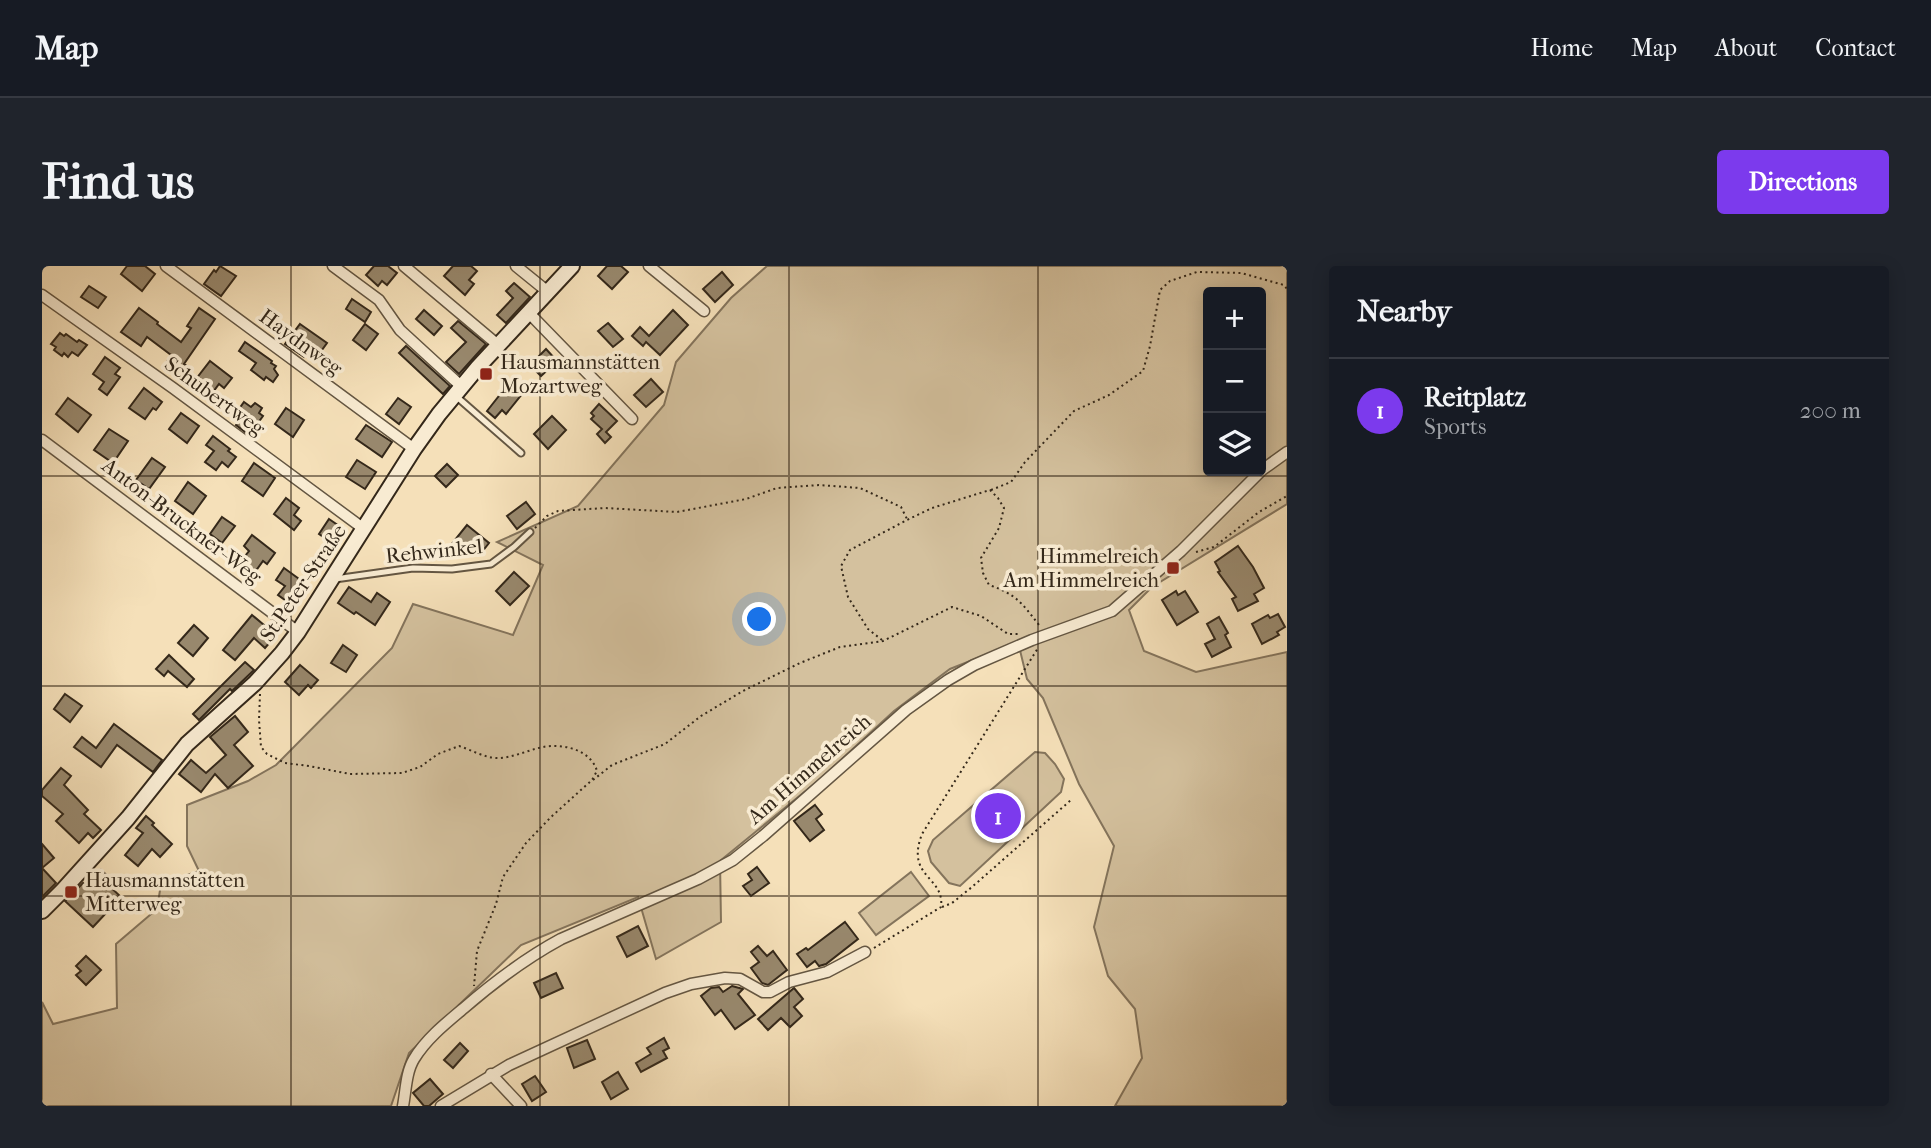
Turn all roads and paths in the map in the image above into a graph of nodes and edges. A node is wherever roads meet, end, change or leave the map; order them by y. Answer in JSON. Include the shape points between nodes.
{"nodes":[{"id":1,"x":166,"y":266,"type":"edge"},
{"id":2,"x":333,"y":266,"type":"edge"},
{"id":3,"x":404,"y":266,"type":"edge"},
{"id":4,"x":516,"y":266,"type":"edge"},
{"id":5,"x":572,"y":266,"type":"edge"},
{"id":6,"x":649,"y":266,"type":"edge"},
{"id":7,"x":1286,"y":284,"type":"edge"},
{"id":8,"x":1287,"y":289,"type":"edge"},
{"id":9,"x":548,"y":292,"type":"junction"},
{"id":10,"x":42,"y":295,"type":"edge"},
{"id":11,"x":704,"y":311,"type":"dead end"},
{"id":12,"x":528,"y":312,"type":"junction"},
{"id":13,"x":498,"y":345,"type":"junction"},
{"id":14,"x":458,"y":391,"type":"junction"},
{"id":15,"x":632,"y":419,"type":"dead end"},
{"id":16,"x":42,"y":440,"type":"edge"},
{"id":17,"x":414,"y":449,"type":"junction"},
{"id":18,"x":1287,"y":452,"type":"edge"},
{"id":19,"x":522,"y":453,"type":"dead end"},
{"id":20,"x":990,"y":490,"type":"junction"},
{"id":21,"x":1287,"y":496,"type":"edge"},
{"id":22,"x":907,"y":520,"type":"junction"},
{"id":23,"x":364,"y":529,"type":"junction"},
{"id":24,"x":530,"y":532,"type":"joint"},
{"id":25,"x":1181,"y":551,"type":"junction"},
{"id":26,"x":332,"y":580,"type":"junction"},
{"id":27,"x":299,"y":632,"type":"junction"},
{"id":28,"x":1020,"y":634,"type":"dead end"},
{"id":29,"x":1046,"y":635,"type":"junction"},
{"id":30,"x":883,"y":640,"type":"junction"},
{"id":31,"x":259,"y":678,"type":"junction"},
{"id":32,"x":592,"y":780,"type":"junction"},
{"id":33,"x":1071,"y":800,"type":"dead end"},
{"id":34,"x":941,"y":907,"type":"junction"},
{"id":35,"x":42,"y":911,"type":"edge"},
{"id":36,"x":865,"y":952,"type":"joint"},
{"id":37,"x":472,"y":1000,"type":"junction"},
{"id":38,"x":491,"y":1074,"type":"junction"},
{"id":39,"x":403,"y":1106,"type":"edge"},
{"id":40,"x":441,"y":1106,"type":"edge"},
{"id":41,"x":521,"y":1106,"type":"edge"}],
"edges":[{"from":1,"to":17,"type":"street","name":"Haydnweg"},
{"from":2,"to":14,"type":"street","via":[[379,300],[400,330]]},
{"from":3,"to":13,"type":"street"},
{"from":4,"to":9,"type":"street"},
{"from":5,"to":9,"type":"main road","name":"St.Peter-Straße"},
{"from":6,"to":11,"type":"street"},
{"from":7,"to":8,"type":"path"},
{"from":7,"to":20,"type":"path","via":[[1241,273],[1197,272],[1170,281],[1160,290],[1143,371],[1110,396],[1074,411],[1011,482]]},
{"from":9,"to":12,"type":"main road","name":"St.Peter-Straße"},
{"from":10,"to":23,"type":"street","name":"Schubertweg"},
{"from":12,"to":13,"type":"main road","name":"St.Peter-Straße"},
{"from":12,"to":15,"type":"street"},
{"from":13,"to":14,"type":"main road","name":"St.Peter-Straße"},
{"from":14,"to":17,"type":"main road","name":"St.Peter-Straße"},
{"from":14,"to":19,"type":"lane"},
{"from":16,"to":27,"type":"street","name":"Anton-Bruckner-Weg"},
{"from":17,"to":23,"type":"main road","name":"St.Peter-Straße"},
{"from":18,"to":25,"type":"street","name":"Am Himmelreich","via":[[1262,470]]},
{"from":20,"to":22,"type":"path"},
{"from":20,"to":29,"type":"path","via":[[1004,508],[999,528],[981,558],[984,573],[989,584],[1009,592],[1025,607]]},
{"from":21,"to":25,"type":"path","via":[[1214,547]]},
{"from":22,"to":24,"type":"path","via":[[901,507],[859,488],[819,485],[777,488],[677,512],[558,511]]},
{"from":22,"to":30,"type":"path","via":[[850,550],[841,566],[848,597],[868,629]]},
{"from":23,"to":26,"type":"main road","name":"St.Peter-Straße"},
{"from":24,"to":26,"type":"lane","name":"Rehwinkel","via":[[491,564],[412,568]]},
{"from":25,"to":29,"type":"street","name":"Am Himmelreich","via":[[1112,611]]},
{"from":26,"to":27,"type":"main road","name":"St.Peter-Straße"},
{"from":27,"to":31,"type":"main road","name":"St.Peter-Straße"},
{"from":28,"to":30,"type":"path","via":[[1008,634],[981,616],[952,607]]},
{"from":29,"to":34,"type":"path","via":[[922,834],[917,848],[919,866],[937,888]]},
{"from":29,"to":37,"type":"street","name":"Am Himmelreich","via":[[974,665],[929,692],[719,869],[552,943]]},
{"from":30,"to":32,"type":"path","via":[[840,647],[800,663],[701,716],[666,744],[612,765]]},
{"from":31,"to":32,"type":"path","via":[[261,747],[285,763],[350,774],[402,773],[459,746],[499,758],[544,746],[566,747],[594,762],[597,771]]},
{"from":31,"to":35,"type":"main road","name":"St.Peter-Straße","via":[[187,744],[128,818]]},
{"from":32,"to":37,"type":"path","via":[[526,843],[503,877],[477,951]]},
{"from":33,"to":34,"type":"path","via":[[972,887]]},
{"from":34,"to":36,"type":"path"},
{"from":36,"to":38,"type":"street","via":[[827,972],[770,992],[740,979],[691,984]]},
{"from":37,"to":39,"type":"street","name":"Am Himmelreich","via":[[414,1059]]},
{"from":38,"to":40,"type":"street"},
{"from":38,"to":41,"type":"street"}]}
